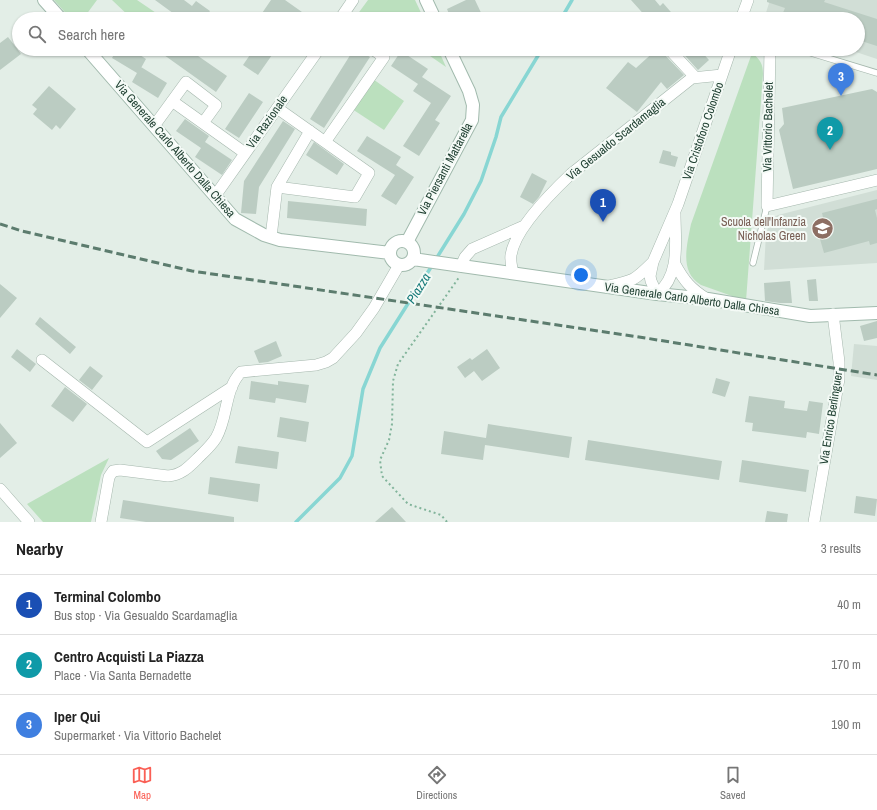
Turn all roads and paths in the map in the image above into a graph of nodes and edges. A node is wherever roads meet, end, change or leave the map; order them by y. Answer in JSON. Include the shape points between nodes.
{"nodes":[{"id":1,"x":44,"y":0,"type":"edge"},
{"id":2,"x":353,"y":0,"type":"edge"},
{"id":3,"x":426,"y":0,"type":"edge"},
{"id":4,"x":748,"y":0,"type":"edge"},
{"id":5,"x":55,"y":12,"type":"edge"},
{"id":6,"x":345,"y":12,"type":"edge"},
{"id":7,"x":432,"y":12,"type":"edge"},
{"id":8,"x":744,"y":12,"type":"edge"},
{"id":9,"x":93,"y":56,"type":"edge"},
{"id":10,"x":314,"y":56,"type":"edge"},
{"id":11,"x":382,"y":56,"type":"edge"},
{"id":12,"x":452,"y":56,"type":"edge"},
{"id":13,"x":676,"y":56,"type":"edge"},
{"id":14,"x":729,"y":56,"type":"edge"},
{"id":15,"x":770,"y":56,"type":"edge"},
{"id":16,"x":821,"y":56,"type":"edge"},
{"id":17,"x":877,"y":73,"type":"edge"},
{"id":18,"x":722,"y":75,"type":"junction"},
{"id":19,"x":695,"y":77,"type":"junction"},
{"id":20,"x":172,"y":101,"type":"junction"},
{"id":21,"x":277,"y":108,"type":"junction"},
{"id":22,"x":203,"y":123,"type":"junction"},
{"id":23,"x":154,"y":126,"type":"junction"},
{"id":24,"x":310,"y":131,"type":"junction"},
{"id":25,"x":325,"y":142,"type":"junction"},
{"id":26,"x":245,"y":154,"type":"junction"},
{"id":27,"x":877,"y":180,"type":"edge"},
{"id":28,"x":277,"y":187,"type":"junction"},
{"id":29,"x":215,"y":196,"type":"junction"},
{"id":30,"x":767,"y":206,"type":"junction"},
{"id":31,"x":675,"y":214,"type":"junction"},
{"id":32,"x":524,"y":226,"type":"junction"},
{"id":33,"x":271,"y":237,"type":"junction"},
{"id":34,"x":407,"y":242,"type":"junction"},
{"id":35,"x":390,"y":252,"type":"junction"},
{"id":36,"x":418,"y":259,"type":"junction"},
{"id":37,"x":653,"y":262,"type":"junction"},
{"id":38,"x":753,"y":263,"type":"dead end"},
{"id":39,"x":398,"y":264,"type":"junction"},
{"id":40,"x":675,"y":264,"type":"junction"},
{"id":41,"x":464,"y":266,"type":"junction"},
{"id":42,"x":513,"y":273,"type":"junction"},
{"id":43,"x":602,"y":286,"type":"junction"},
{"id":44,"x":657,"y":294,"type":"junction"},
{"id":45,"x":708,"y":299,"type":"junction"},
{"id":46,"x":877,"y":313,"type":"edge"},
{"id":47,"x":833,"y":314,"type":"junction"},
{"id":48,"x":42,"y":360,"type":"dead end"},
{"id":49,"x":232,"y":387,"type":"junction"},
{"id":50,"x":0,"y":489,"type":"edge"},
{"id":51,"x":30,"y":522,"type":"edge"},
{"id":52,"x":100,"y":522,"type":"edge"},
{"id":53,"x":447,"y":522,"type":"edge"},
{"id":54,"x":814,"y":522,"type":"edge"}],
"edges":[{"from":1,"to":5,"type":"street"},
{"from":2,"to":6,"type":"street"},
{"from":3,"to":7,"type":"street"},
{"from":4,"to":8,"type":"street"},
{"from":9,"to":23,"type":"street","name":"Via Generale Carlo Alberto Dalla Chiesa"},
{"from":10,"to":21,"type":"street","name":"Via Razionale"},
{"from":11,"to":25,"type":"street"},
{"from":12,"to":34,"type":"street","name":"Via Piersanti Mattarella","via":[[469,91],[473,105],[472,120]]},
{"from":13,"to":19,"type":"street"},
{"from":14,"to":18,"type":"street","name":"Via Cristoforo Colombo"},
{"from":15,"to":30,"type":"street","name":"Via Vittorio Bachelet"},
{"from":16,"to":17,"type":"lane"},
{"from":18,"to":19,"type":"street"},
{"from":18,"to":31,"type":"street","name":"Via Cristoforo Colombo"},
{"from":19,"to":32,"type":"street","name":"Via Gesualdo Scardamaglia","via":[[571,174]]},
{"from":20,"to":22,"type":"street"},
{"from":20,"to":22,"type":"street","via":[[186,82],[216,105]]},
{"from":20,"to":23,"type":"street"},
{"from":21,"to":24,"type":"street"},
{"from":21,"to":26,"type":"street","name":"Via Razionale"},
{"from":22,"to":26,"type":"street"},
{"from":23,"to":29,"type":"street","name":"Via Generale Carlo Alberto Dalla Chiesa"},
{"from":24,"to":25,"type":"street"},
{"from":24,"to":28,"type":"street"},
{"from":25,"to":28,"type":"street","via":[[369,173],[355,196]]},
{"from":26,"to":29,"type":"street","name":"Via Razionale"},
{"from":27,"to":30,"type":"street"},
{"from":28,"to":33,"type":"street"},
{"from":29,"to":33,"type":"street","name":"Via Generale Carlo Alberto Dalla Chiesa","via":[[235,219]]},
{"from":30,"to":38,"type":"lane"},
{"from":31,"to":37,"type":"street","name":"Via Cristoforo Colombo"},
{"from":31,"to":40,"type":"street","name":"Via Cristoforo Colombo"},
{"from":32,"to":41,"type":"street","name":"Via Gesualdo Scardamaglia","via":[[472,249],[465,257]]},
{"from":32,"to":42,"type":"street","name":"Via Gesualdo Scardamaglia","via":[[513,247]]},
{"from":33,"to":35,"type":"street","name":"Via Generale Carlo Alberto Dalla Chiesa"},
{"from":34,"to":35,"type":"street","via":[[396,243]]},
{"from":34,"to":36,"type":"street"},
{"from":35,"to":39,"type":"street","via":[[392,260]]},
{"from":36,"to":39,"type":"street","via":[[408,264]]},
{"from":36,"to":41,"type":"street","name":"Via Generale Carlo Alberto Dalla Chiesa"},
{"from":37,"to":43,"type":"street","name":"Via Cristoforo Colombo","via":[[633,281]]},
{"from":37,"to":44,"type":"street","name":"Via Cristoforo Colombo","via":[[650,276]]},
{"from":39,"to":49,"type":"street","via":[[366,321],[333,358],[316,365],[241,372]]},
{"from":40,"to":44,"type":"street","name":"Via Cristoforo Colombo","via":[[665,288]]},
{"from":40,"to":45,"type":"street","name":"Via Cristoforo Colombo","via":[[688,285]]},
{"from":41,"to":42,"type":"street","name":"Via Generale Carlo Alberto Dalla Chiesa"},
{"from":41,"to":53,"type":"path","via":[[398,364],[393,381],[392,424],[380,460],[382,476],[408,504],[441,515]]},
{"from":42,"to":43,"type":"street","name":"Via Generale Carlo Alberto Dalla Chiesa"},
{"from":43,"to":44,"type":"street","name":"Via Generale Carlo Alberto Dalla Chiesa"},
{"from":44,"to":45,"type":"street","name":"Via Generale Carlo Alberto Dalla Chiesa"},
{"from":45,"to":47,"type":"street","name":"Via Generale Carlo Alberto Dalla Chiesa","via":[[810,316]]},
{"from":46,"to":47,"type":"street","name":"Via Generale Carlo Alberto Dalla Chiesa"},
{"from":47,"to":54,"type":"street","name":"Via Enrico Berlinguer","via":[[839,379]]},
{"from":48,"to":49,"type":"street","via":[[147,442]]},
{"from":49,"to":52,"type":"street","via":[[216,438],[184,471],[174,476],[120,470],[110,473]]},
{"from":50,"to":51,"type":"street"}]}
